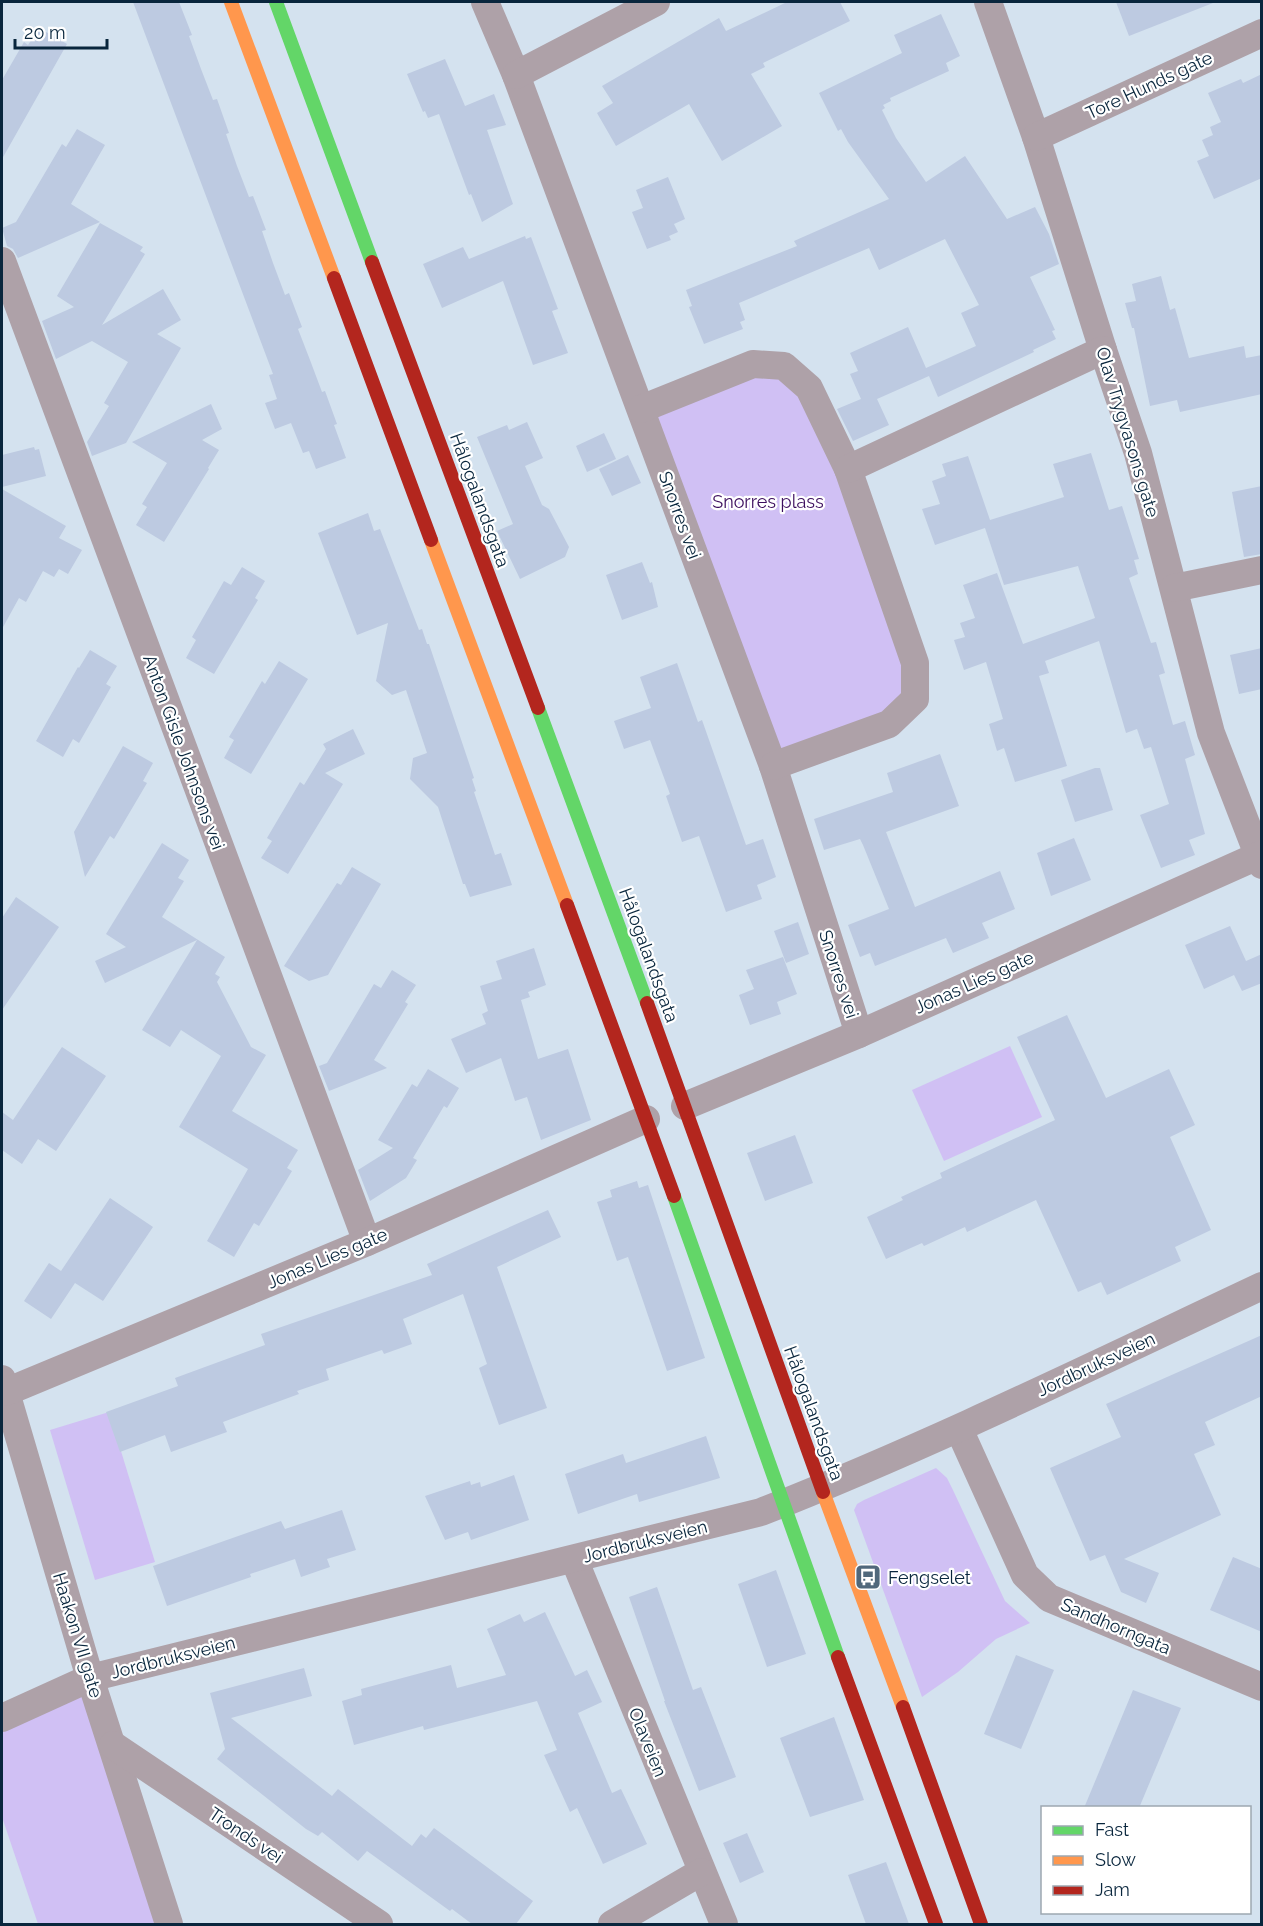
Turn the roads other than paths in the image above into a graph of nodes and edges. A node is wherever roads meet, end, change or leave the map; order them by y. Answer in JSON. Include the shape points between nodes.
{"nodes":[{"id":1,"x":231,"y":2,"type":"edge"},
{"id":2,"x":276,"y":2,"type":"edge"},
{"id":3,"x":485,"y":2,"type":"edge"},
{"id":4,"x":656,"y":2,"type":"edge"},
{"id":5,"x":988,"y":2,"type":"edge"},
{"id":6,"x":1262,"y":33,"type":"edge"},
{"id":7,"x":516,"y":75,"type":"junction"},
{"id":8,"x":1036,"y":137,"type":"junction"},
{"id":9,"x":2,"y":261,"type":"edge"},
{"id":10,"x":1103,"y":350,"type":"junction"},
{"id":11,"x":641,"y":409,"type":"junction"},
{"id":12,"x":848,"y":469,"type":"junction"},
{"id":13,"x":1262,"y":570,"type":"edge"},
{"id":14,"x":1174,"y":588,"type":"junction"},
{"id":15,"x":773,"y":766,"type":"junction"},
{"id":16,"x":1260,"y":858,"type":"edge"},
{"id":17,"x":859,"y":1034,"type":"junction"},
{"id":18,"x":685,"y":1106,"type":"junction"},
{"id":19,"x":646,"y":1119,"type":"junction"},
{"id":20,"x":367,"y":1242,"type":"junction"},
{"id":21,"x":1262,"y":1286,"type":"edge"},
{"id":22,"x":4,"y":1386,"type":"edge"},
{"id":23,"x":959,"y":1429,"type":"junction"},
{"id":24,"x":822,"y":1488,"type":"junction"},
{"id":25,"x":782,"y":1503,"type":"junction"},
{"id":26,"x":574,"y":1559,"type":"junction"},
{"id":27,"x":90,"y":1678,"type":"junction"},
{"id":28,"x":1262,"y":1687,"type":"edge"},
{"id":29,"x":2,"y":1718,"type":"edge"},
{"id":30,"x":113,"y":1745,"type":"junction"},
{"id":31,"x":701,"y":1872,"type":"junction"},
{"id":32,"x":169,"y":1924,"type":"edge"},
{"id":33,"x":379,"y":1924,"type":"edge"},
{"id":34,"x":612,"y":1924,"type":"edge"},
{"id":35,"x":724,"y":1924,"type":"edge"},
{"id":36,"x":936,"y":1924,"type":"edge"},
{"id":37,"x":981,"y":1924,"type":"edge"}],
"edges":[{"from":1,"to":19,"type":"street"},
{"from":2,"to":18,"type":"street","name":"Hålogalandsgata"},
{"from":3,"to":7,"type":"street","name":"Snorres vei"},
{"from":4,"to":7,"type":"street"},
{"from":5,"to":8,"type":"street","name":"Olav Trygvasons gate"},
{"from":6,"to":8,"type":"street","name":"Tore Hunds gate"},
{"from":7,"to":11,"type":"street","name":"Snorres vei"},
{"from":8,"to":10,"type":"street","name":"Olav Trygvasons gate"},
{"from":9,"to":20,"type":"street","name":"Anton Gisle Johnsons vei"},
{"from":10,"to":12,"type":"street"},
{"from":10,"to":14,"type":"street","name":"Olav Trygvasons gate","via":[[1138,453]]},
{"from":11,"to":12,"type":"street","via":[[753,364],[784,366],[809,388]]},
{"from":11,"to":15,"type":"street","name":"Snorres vei"},
{"from":12,"to":15,"type":"street","via":[[915,663],[915,699],[889,724]]},
{"from":13,"to":14,"type":"street"},
{"from":14,"to":16,"type":"street","name":"Olav Trygvasons gate","via":[[1211,733]]},
{"from":15,"to":17,"type":"street","name":"Snorres vei"},
{"from":16,"to":17,"type":"street","name":"Jonas Lies gate"},
{"from":17,"to":18,"type":"street","name":"Jonas Lies gate"},
{"from":18,"to":24,"type":"street","name":"Hålogalandsgata"},
{"from":19,"to":20,"type":"street","name":"Jonas Lies gate"},
{"from":19,"to":25,"type":"street"},
{"from":20,"to":22,"type":"street","name":"Jonas Lies gate"},
{"from":21,"to":23,"type":"street","name":"Jordbruksveien"},
{"from":22,"to":27,"type":"street","name":"Haakon VII gate"},
{"from":23,"to":24,"type":"street","name":"Jordbruksveien"},
{"from":23,"to":28,"type":"street","name":"Sandhorngata","via":[[1025,1575],[1049,1598]]},
{"from":24,"to":25,"type":"street","name":"Jordbruksveien"},
{"from":24,"to":37,"type":"street","name":"Hålogalandsgata"},
{"from":25,"to":26,"type":"street","name":"Jordbruksveien","via":[[750,1515]]},
{"from":25,"to":36,"type":"street"},
{"from":26,"to":27,"type":"street","name":"Jordbruksveien"},
{"from":26,"to":31,"type":"street","name":"Olaveien"},
{"from":27,"to":29,"type":"street","name":"Jordbruksveien"},
{"from":27,"to":30,"type":"street","name":"Haakon VII gate"},
{"from":30,"to":32,"type":"street","name":"Haakon VII gate"},
{"from":30,"to":33,"type":"street","name":"Tronds vei"},
{"from":31,"to":34,"type":"street"},
{"from":31,"to":35,"type":"street","name":"Olaveien"}]}
